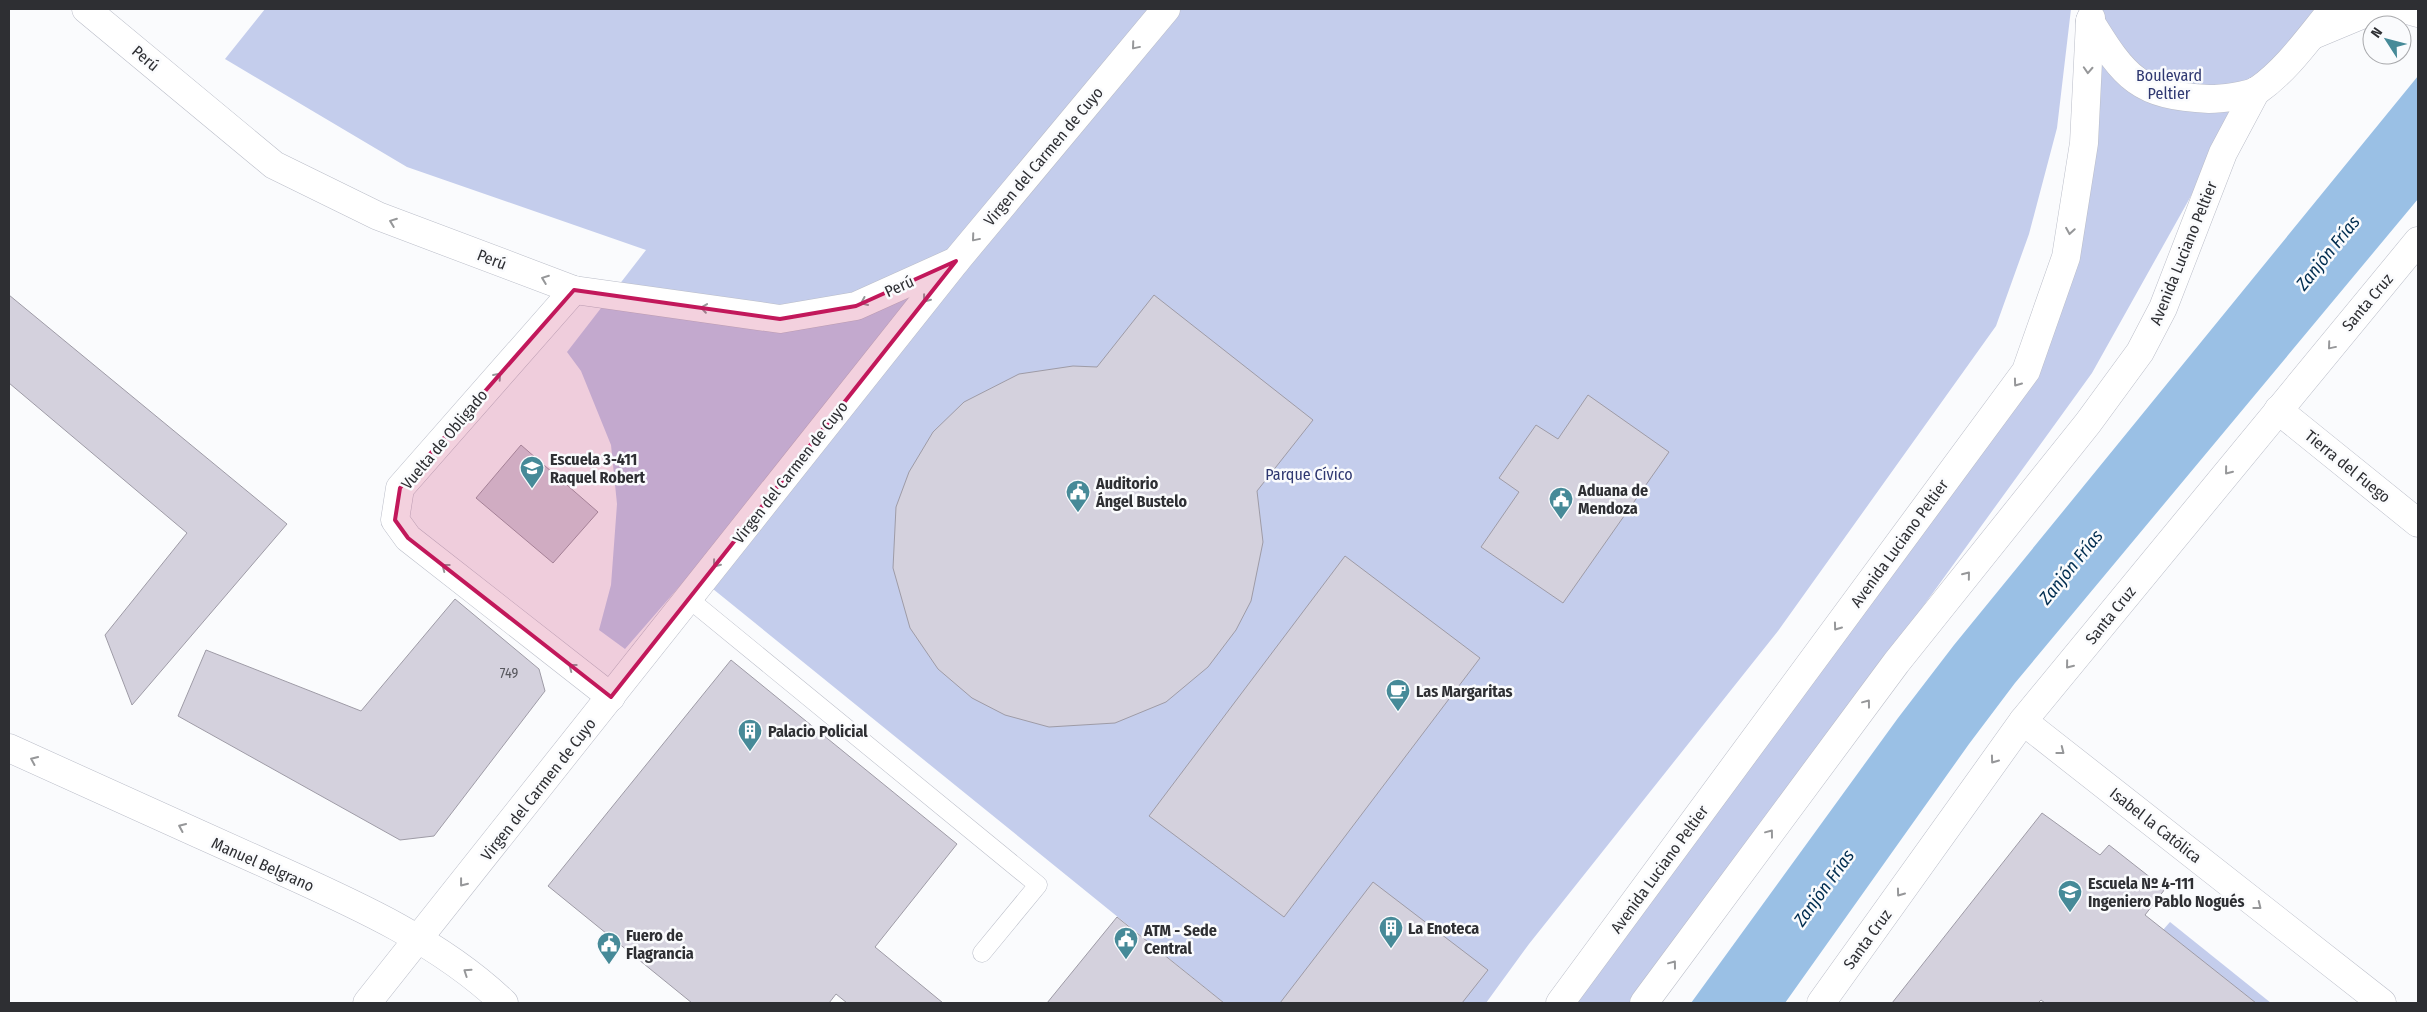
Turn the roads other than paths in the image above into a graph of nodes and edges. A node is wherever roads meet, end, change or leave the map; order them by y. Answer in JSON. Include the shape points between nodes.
{"nodes":[{"id":1,"x":86,"y":9,"type":"edge"},
{"id":2,"x":1166,"y":9,"type":"edge"},
{"id":3,"x":2333,"y":9,"type":"edge"},
{"id":4,"x":2390,"y":9,"type":"edge"},
{"id":5,"x":2404,"y":9,"type":"edge"},
{"id":6,"x":2418,"y":13,"type":"edge"},
{"id":7,"x":2091,"y":15,"type":"edge"},
{"id":8,"x":2310,"y":37,"type":"junction"},
{"id":9,"x":2256,"y":91,"type":"junction"},
{"id":10,"x":2418,"y":241,"type":"edge"},
{"id":11,"x":956,"y":261,"type":"junction"},
{"id":12,"x":574,"y":290,"type":"junction"},
{"id":13,"x":2278,"y":410,"type":"junction"},
{"id":14,"x":2418,"y":523,"type":"edge"},
{"id":15,"x":689,"y":599,"type":"junction"},
{"id":16,"x":611,"y":697,"type":"junction"},
{"id":17,"x":2023,"y":721,"type":"junction"},
{"id":18,"x":9,"y":748,"type":"edge"},
{"id":19,"x":419,"y":939,"type":"junction"},
{"id":20,"x":982,"y":953,"type":"dead end"},
{"id":21,"x":367,"y":1003,"type":"edge"},
{"id":22,"x":504,"y":1003,"type":"edge"},
{"id":23,"x":1560,"y":1003,"type":"edge"},
{"id":24,"x":1644,"y":1003,"type":"edge"},
{"id":25,"x":1820,"y":1003,"type":"edge"},
{"id":26,"x":2382,"y":1003,"type":"edge"}],
"edges":[{"from":12,"to":1,"type":"street","name":"Perú","one_way":true,"via":[[378,216],[274,164]]},
{"from":2,"to":11,"type":"street","name":"Virgen del Carmen de Cuyo","one_way":true},
{"from":3,"to":8,"type":"street"},
{"from":4,"to":8,"type":"street","via":[[2361,15]]},
{"from":5,"to":6,"type":"street"},
{"from":7,"to":9,"type":"street","via":[[2115,62],[2146,88],[2184,98],[2217,99]]},
{"from":7,"to":23,"type":"street","name":"Avenida Luciano Peltier","one_way":true,"via":[[2084,143],[2066,257],[2026,371]]},
{"from":8,"to":9,"type":"street","via":[[2280,72]]},
{"from":24,"to":9,"type":"street","name":"Avenida Luciano Peltier","one_way":true,"via":[[1896,663],[2088,423],[2140,352],[2163,308],[2224,153]]},
{"from":10,"to":13,"type":"street","name":"Santa Cruz","one_way":true},
{"from":11,"to":12,"type":"street","name":"Perú","one_way":true,"via":[[856,306],[780,319]]},
{"from":11,"to":15,"type":"street","name":"Virgen del Carmen de Cuyo","one_way":true},
{"from":16,"to":12,"type":"street","name":"Vuelta de Obligado","one_way":true,"via":[[408,538],[395,520],[400,488]]},
{"from":13,"to":14,"type":"street","name":"Tierra del Fuego"},
{"from":13,"to":17,"type":"street","name":"Santa Cruz","one_way":true},
{"from":15,"to":16,"type":"street","name":"Virgen del Carmen de Cuyo"},
{"from":15,"to":20,"type":"lane","via":[[1038,884]]},
{"from":16,"to":19,"type":"street","name":"Virgen del Carmen de Cuyo","one_way":true},
{"from":17,"to":25,"type":"street","name":"Santa Cruz","one_way":true},
{"from":17,"to":26,"type":"street","name":"Isabel la Católica","one_way":true},
{"from":19,"to":18,"type":"street","name":"Manuel Belgrano","one_way":true,"via":[[341,899]]},
{"from":19,"to":21,"type":"street","name":"Virgen del Carmen de Cuyo"},
{"from":22,"to":19,"type":"street","name":"Manuel Belgrano","one_way":true,"via":[[480,981]]}]}
